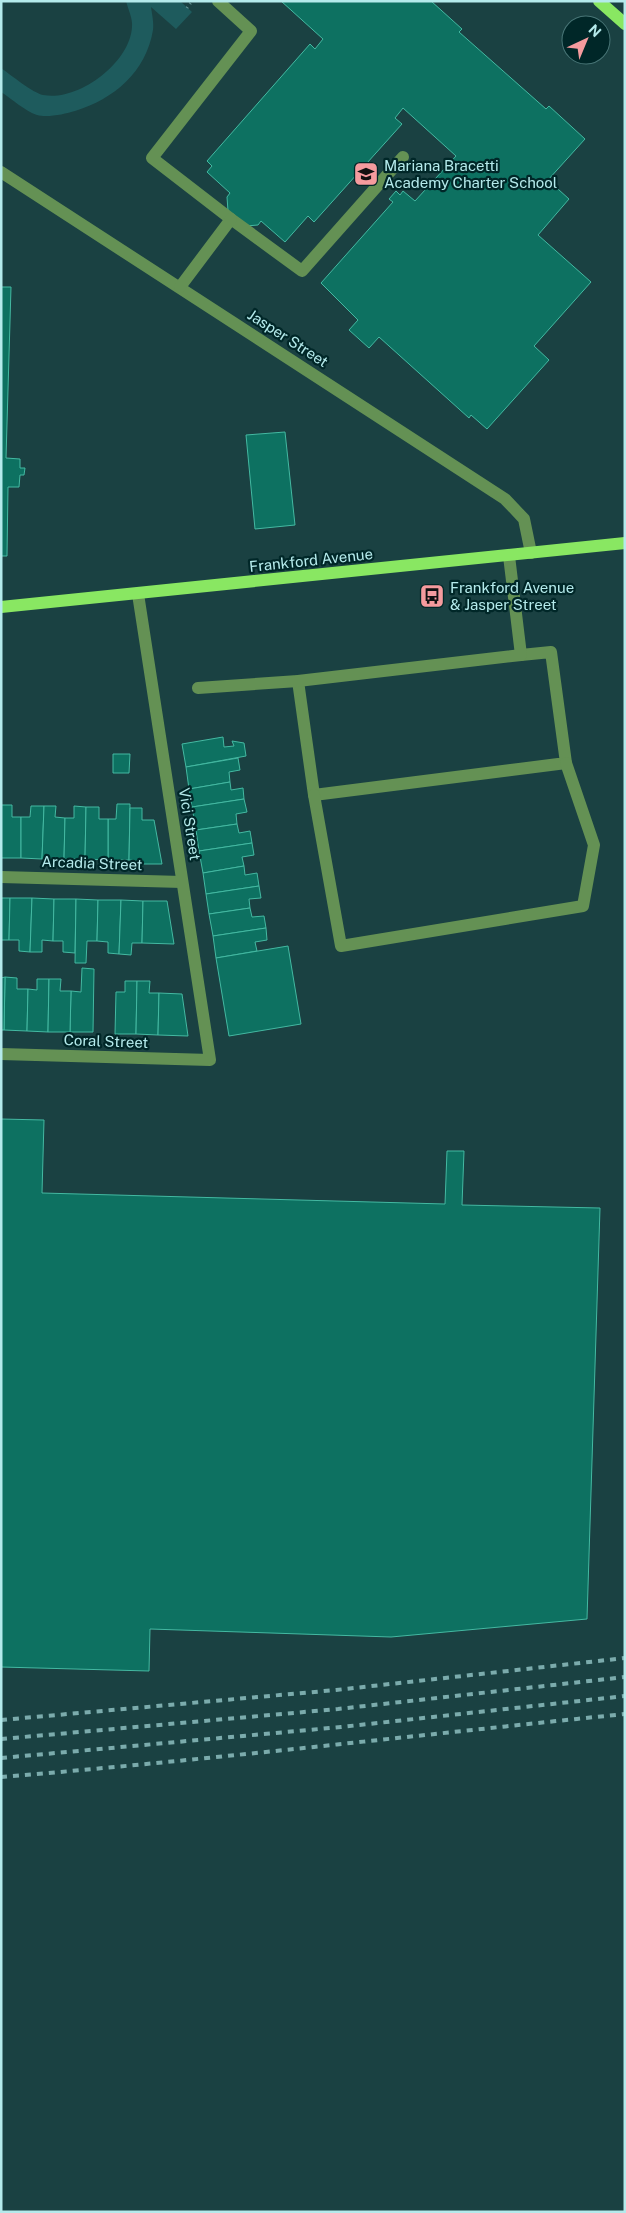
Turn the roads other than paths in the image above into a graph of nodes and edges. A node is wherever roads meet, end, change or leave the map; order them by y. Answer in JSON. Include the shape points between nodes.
{"nodes":[{"id":1,"x":218,"y":1,"type":"edge"},
{"id":2,"x":599,"y":1,"type":"edge"},
{"id":3,"x":625,"y":24,"type":"edge"},
{"id":4,"x":403,"y":157,"type":"dead end"},
{"id":5,"x":1,"y":172,"type":"edge"},
{"id":6,"x":231,"y":220,"type":"junction"},
{"id":7,"x":180,"y":287,"type":"junction"},
{"id":8,"x":625,"y":543,"type":"edge"},
{"id":9,"x":531,"y":552,"type":"junction"},
{"id":10,"x":508,"y":556,"type":"junction"},
{"id":11,"x":138,"y":594,"type":"junction"},
{"id":12,"x":1,"y":608,"type":"edge"},
{"id":13,"x":521,"y":655,"type":"junction"},
{"id":14,"x":298,"y":681,"type":"junction"},
{"id":15,"x":198,"y":688,"type":"dead end"},
{"id":16,"x":566,"y":763,"type":"junction"},
{"id":17,"x":314,"y":795,"type":"junction"},
{"id":18,"x":1,"y":877,"type":"edge"},
{"id":19,"x":182,"y":882,"type":"junction"},
{"id":20,"x":1,"y":1054,"type":"edge"},
{"id":21,"x":210,"y":1060,"type":"joint"}],
"edges":[{"from":1,"to":6,"type":"street","via":[[251,31],[152,158]]},
{"from":2,"to":3,"type":"main road"},
{"from":4,"to":6,"type":"street","via":[[302,271]]},
{"from":5,"to":7,"type":"street","name":"Jasper Street"},
{"from":6,"to":7,"type":"street"},
{"from":7,"to":9,"type":"street","name":"Jasper Street","via":[[505,499],[524,519]]},
{"from":8,"to":9,"type":"main road","name":"Frankford Avenue"},
{"from":9,"to":10,"type":"main road","name":"Frankford Avenue"},
{"from":10,"to":11,"type":"main road","name":"Frankford Avenue"},
{"from":10,"to":13,"type":"street"},
{"from":11,"to":12,"type":"main road","name":"Frankford Avenue"},
{"from":11,"to":19,"type":"street","name":"Vici Street"},
{"from":13,"to":14,"type":"street"},
{"from":13,"to":16,"type":"street","via":[[551,652]]},
{"from":14,"to":15,"type":"street"},
{"from":14,"to":17,"type":"street"},
{"from":16,"to":17,"type":"street"},
{"from":16,"to":17,"type":"street","via":[[594,845],[582,906],[341,946]]},
{"from":18,"to":19,"type":"street","name":"Arcadia Street"},
{"from":19,"to":21,"type":"street","name":"Vici Street"},
{"from":20,"to":21,"type":"street","name":"Coral Street"}]}
